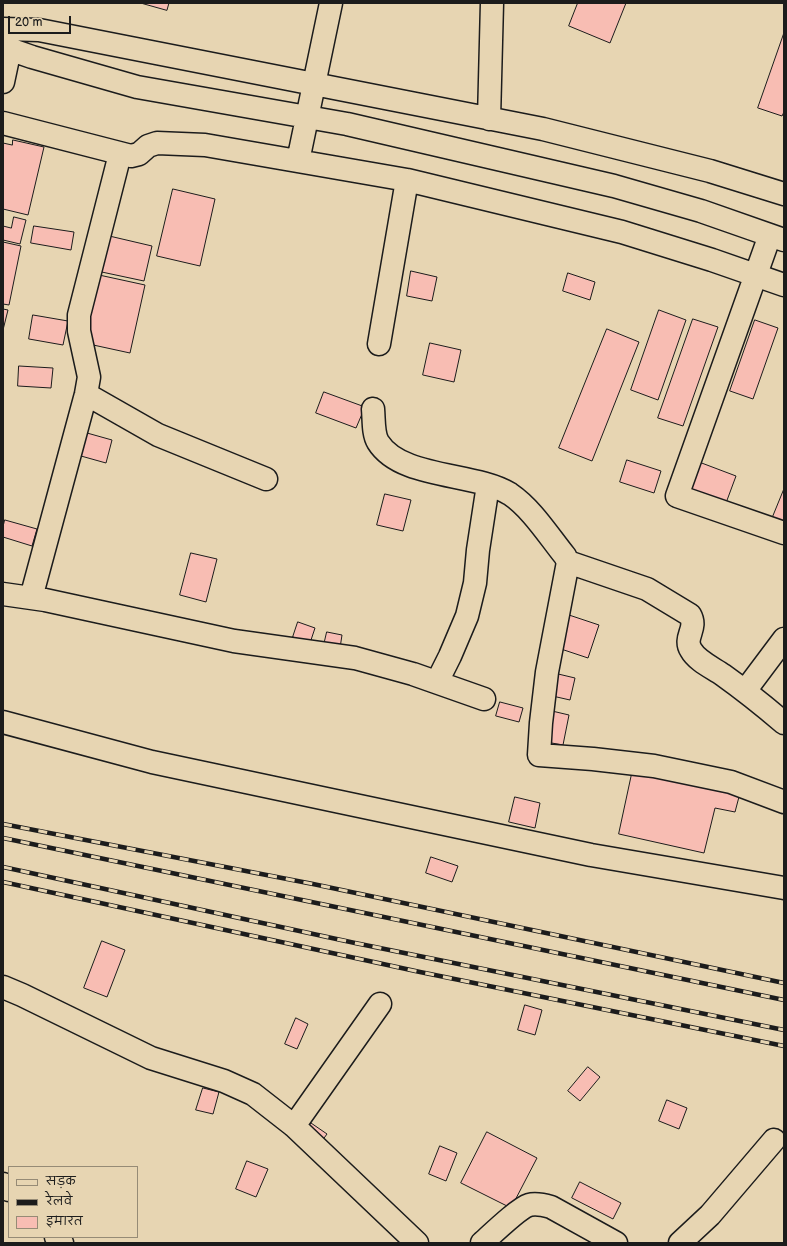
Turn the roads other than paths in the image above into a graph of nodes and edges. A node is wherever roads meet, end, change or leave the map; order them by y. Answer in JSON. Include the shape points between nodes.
{"nodes":[{"id":1,"x":331,"y":3,"type":"edge"},
{"id":2,"x":492,"y":3,"type":"edge"},
{"id":3,"x":5,"y":41,"type":"edge"},
{"id":4,"x":3,"y":82,"type":"edge"},
{"id":5,"x":313,"y":84,"type":"junction"},
{"id":6,"x":307,"y":117,"type":"junction"},
{"id":7,"x":489,"y":119,"type":"junction"},
{"id":8,"x":3,"y":123,"type":"edge"},
{"id":9,"x":120,"y":154,"type":"junction"},
{"id":10,"x":298,"y":161,"type":"junction"},
{"id":11,"x":407,"y":180,"type":"junction"},
{"id":12,"x":784,"y":194,"type":"edge"},
{"id":13,"x":777,"y":237,"type":"edge"},
{"id":14,"x":757,"y":275,"type":"junction"},
{"id":15,"x":784,"y":285,"type":"edge"},
{"id":16,"x":379,"y":344,"type":"dead end"},
{"id":17,"x":86,"y":394,"type":"junction"},
{"id":18,"x":373,"y":410,"type":"dead end"},
{"id":19,"x":266,"y":479,"type":"dead end"},
{"id":20,"x":488,"y":485,"type":"junction"},
{"id":21,"x":784,"y":533,"type":"edge"},
{"id":22,"x":568,"y":562,"type":"junction"},
{"id":23,"x":3,"y":594,"type":"edge"},
{"id":24,"x":31,"y":598,"type":"junction"},
{"id":25,"x":784,"y":639,"type":"edge"},
{"id":26,"x":437,"y":682,"type":"junction"},
{"id":27,"x":745,"y":691,"type":"junction"},
{"id":28,"x":484,"y":699,"type":"dead end"},
{"id":29,"x":3,"y":722,"type":"edge"},
{"id":30,"x":784,"y":723,"type":"edge"},
{"id":31,"x":784,"y":802,"type":"edge"},
{"id":32,"x":784,"y":888,"type":"edge"},
{"id":33,"x":3,"y":988,"type":"edge"},
{"id":34,"x":380,"y":1004,"type":"dead end"},
{"id":35,"x":294,"y":1126,"type":"junction"},
{"id":36,"x":774,"y":1140,"type":"dead end"},
{"id":37,"x":417,"y":1243,"type":"edge"},
{"id":38,"x":482,"y":1243,"type":"edge"},
{"id":39,"x":616,"y":1243,"type":"edge"},
{"id":40,"x":680,"y":1243,"type":"edge"}],
"edges":[{"from":1,"to":5,"type":"street"},
{"from":2,"to":7,"type":"street"},
{"from":3,"to":4,"type":"street"},
{"from":3,"to":5,"type":"street","via":[[39,30]]},
{"from":3,"to":6,"type":"street","via":[[32,57],[137,87]]},
{"from":5,"to":6,"type":"street"},
{"from":5,"to":7,"type":"street"},
{"from":6,"to":10,"type":"street"},
{"from":6,"to":13,"type":"street","via":[[614,186],[701,211]]},
{"from":7,"to":12,"type":"street","via":[[543,129]]},
{"from":8,"to":9,"type":"street"},
{"from":9,"to":10,"type":"street","via":[[139,154],[148,146],[157,143],[205,145]]},
{"from":9,"to":17,"type":"street","via":[[79,315],[79,330],[89,377]]},
{"from":10,"to":11,"type":"street"},
{"from":11,"to":14,"type":"street","via":[[622,232]]},
{"from":11,"to":16,"type":"street"},
{"from":13,"to":14,"type":"street"},
{"from":14,"to":15,"type":"street"},
{"from":14,"to":21,"type":"street","via":[[677,496]]},
{"from":17,"to":19,"type":"street","via":[[158,435]]},
{"from":17,"to":24,"type":"street"},
{"from":18,"to":20,"type":"street","via":[[378,442],[389,455],[406,464]]},
{"from":20,"to":22,"type":"street","via":[[510,495],[529,511]]},
{"from":20,"to":26,"type":"street","via":[[475,583],[467,616]]},
{"from":22,"to":27,"type":"street","via":[[647,589],[690,615],[693,621],[688,641],[691,651]]},
{"from":22,"to":31,"type":"street","via":[[547,672],[539,755],[654,766],[731,782]]},
{"from":23,"to":24,"type":"street"},
{"from":24,"to":26,"type":"street","via":[[234,641],[354,658]]},
{"from":25,"to":27,"type":"street"},
{"from":26,"to":28,"type":"street"},
{"from":27,"to":30,"type":"street"},
{"from":29,"to":32,"type":"street","via":[[152,762],[338,802],[591,855]]},
{"from":33,"to":35,"type":"street","via":[[151,1058],[224,1080],[253,1094]]},
{"from":34,"to":35,"type":"street"},
{"from":35,"to":37,"type":"street"},
{"from":36,"to":40,"type":"street","via":[[710,1215]]},
{"from":38,"to":39,"type":"street","via":[[520,1210],[529,1205],[541,1204]]}]}
